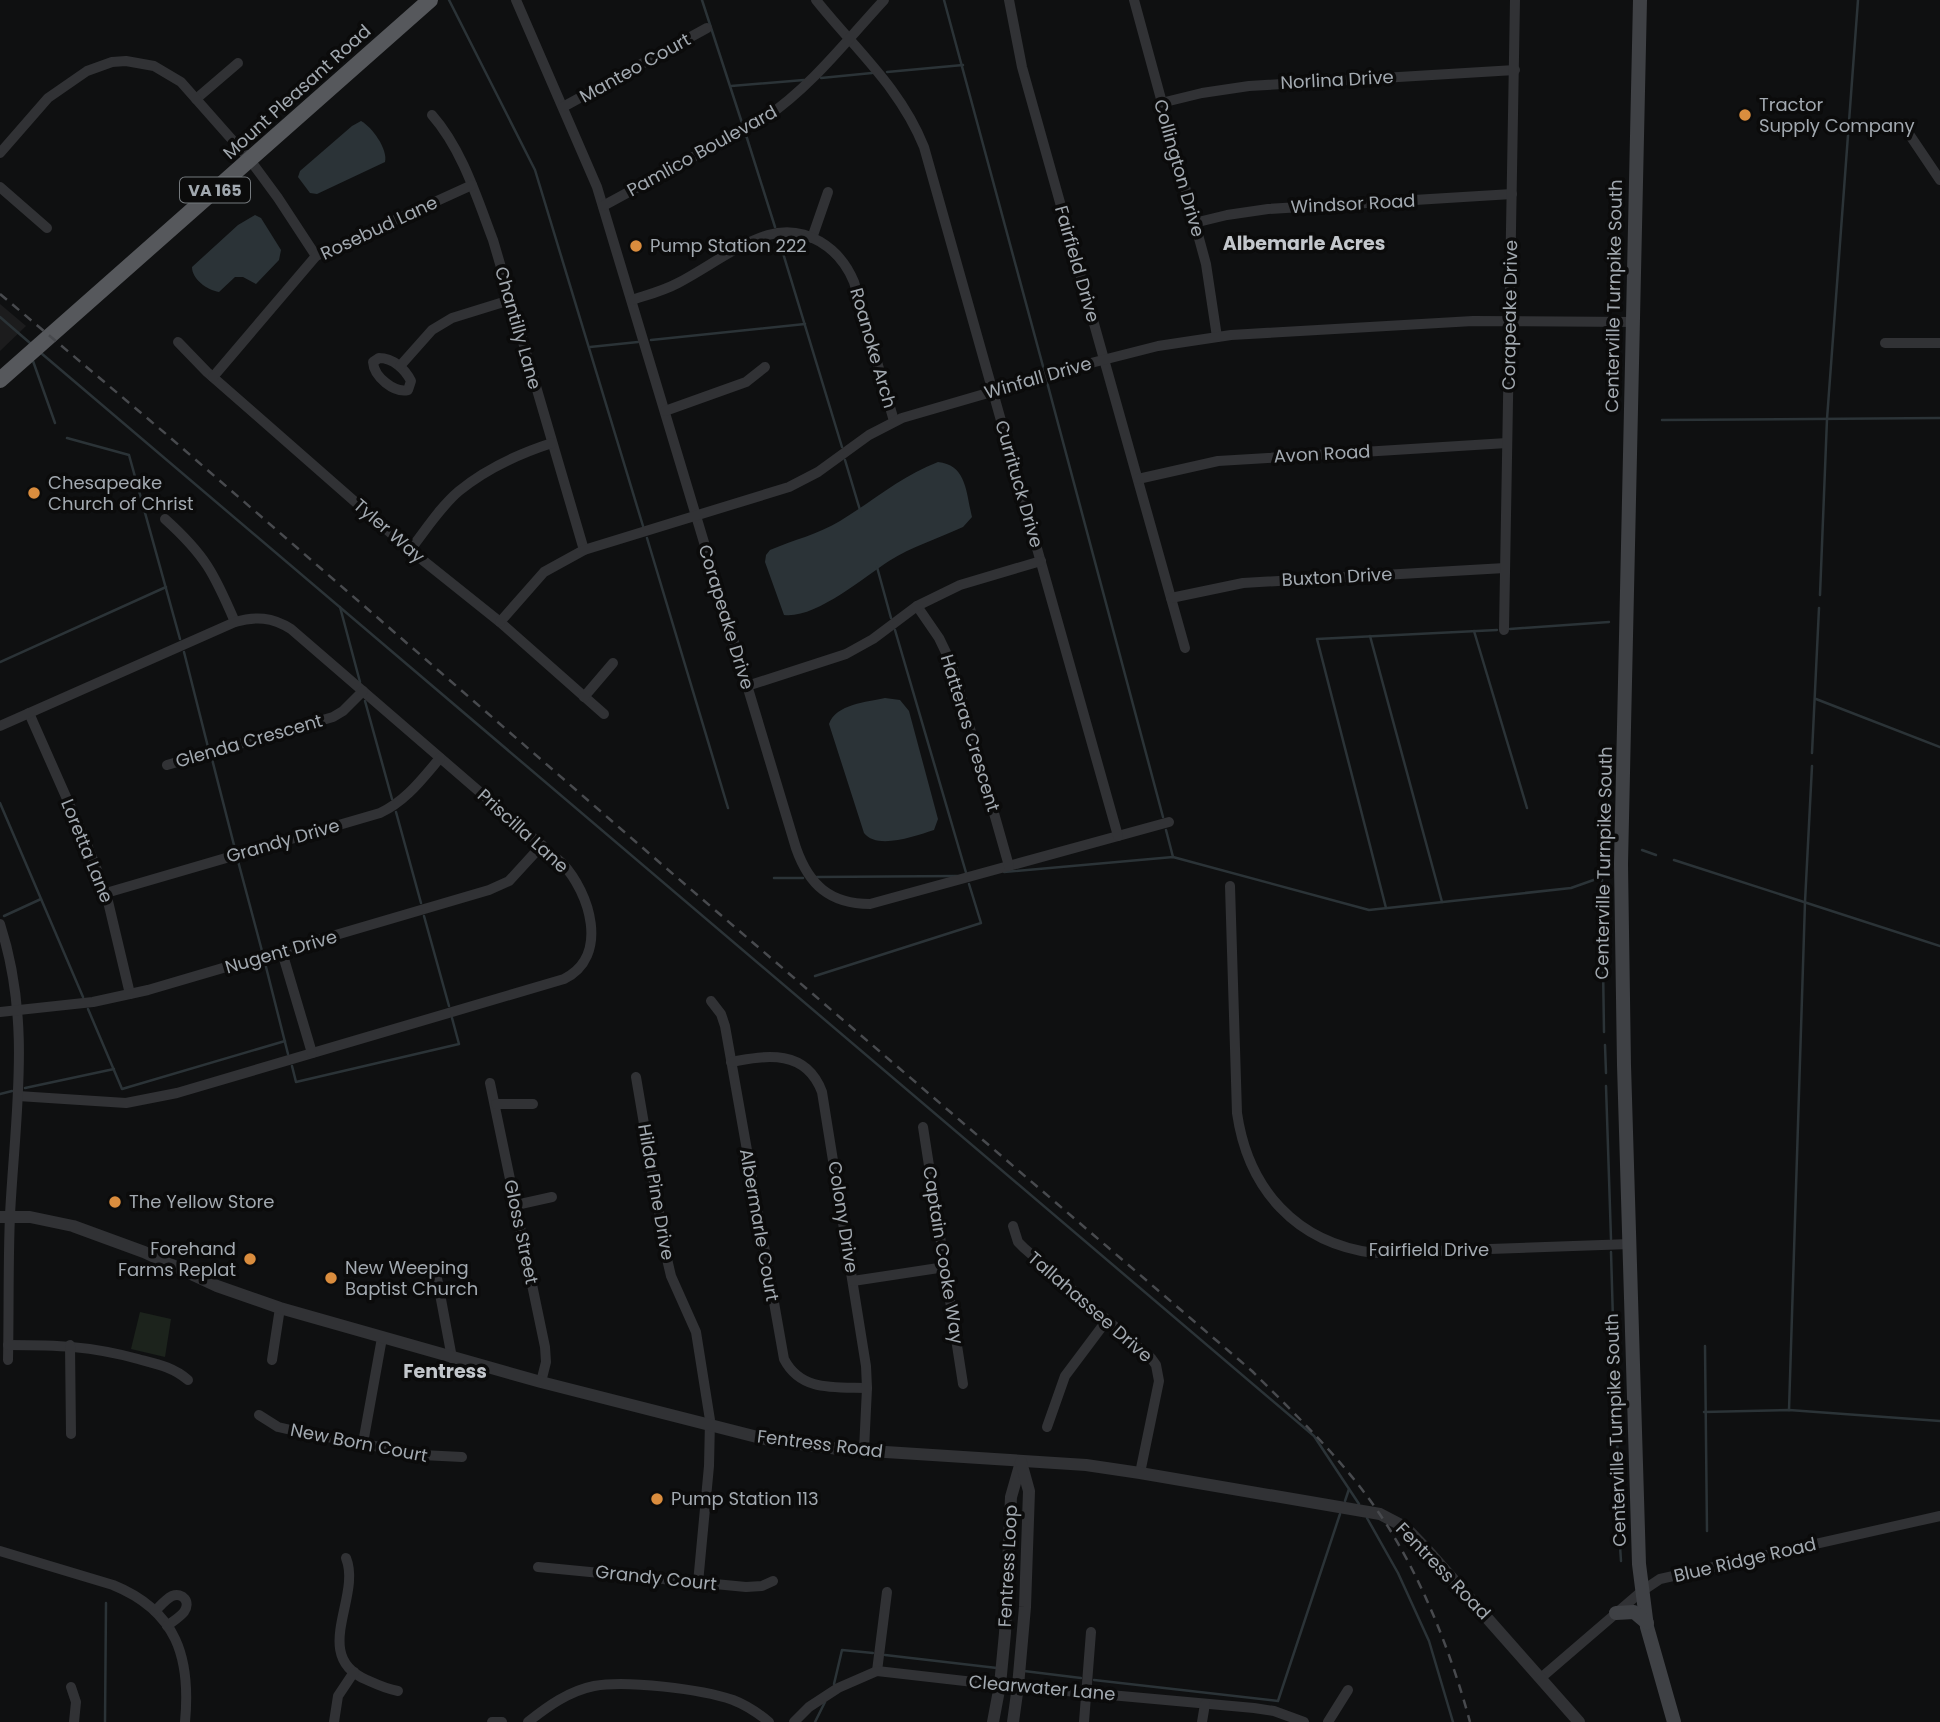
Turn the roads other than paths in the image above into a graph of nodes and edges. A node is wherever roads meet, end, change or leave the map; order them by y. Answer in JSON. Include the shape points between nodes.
{"nodes":[{"id":1,"x":430,"y":0,"type":"edge"},
{"id":2,"x":816,"y":0,"type":"edge"},
{"id":3,"x":884,"y":0,"type":"edge"},
{"id":4,"x":1009,"y":0,"type":"edge"},
{"id":5,"x":1134,"y":0,"type":"edge"},
{"id":6,"x":1515,"y":0,"type":"edge"},
{"id":7,"x":1640,"y":0,"type":"edge"},
{"id":8,"x":521,"y":2,"type":"edge"},
{"id":9,"x":707,"y":28,"type":"dead end"},
{"id":10,"x":849,"y":38,"type":"junction"},
{"id":11,"x":238,"y":64,"type":"dead end"},
{"id":12,"x":1515,"y":70,"type":"junction"},
{"id":13,"x":196,"y":99,"type":"junction"},
{"id":14,"x":1161,"y":103,"type":"junction"},
{"id":15,"x":564,"y":107,"type":"junction"},
{"id":16,"x":432,"y":115,"type":"dead end"},
{"id":17,"x":1907,"y":131,"type":"dead end"},
{"id":18,"x":0,"y":153,"type":"edge"},
{"id":19,"x":250,"y":160,"type":"junction"},
{"id":20,"x":1940,"y":180,"type":"edge"},
{"id":21,"x":471,"y":185,"type":"junction"},
{"id":22,"x":0,"y":187,"type":"edge"},
{"id":23,"x":828,"y":192,"type":"dead end"},
{"id":24,"x":1512,"y":194,"type":"junction"},
{"id":25,"x":603,"y":205,"type":"junction"},
{"id":26,"x":1195,"y":223,"type":"junction"},
{"id":27,"x":47,"y":228,"type":"dead end"},
{"id":28,"x":812,"y":237,"type":"junction"},
{"id":29,"x":316,"y":256,"type":"junction"},
{"id":30,"x":510,"y":300,"type":"junction"},
{"id":31,"x":632,"y":300,"type":"junction"},
{"id":32,"x":1509,"y":320,"type":"junction"},
{"id":33,"x":1633,"y":322,"type":"junction"},
{"id":34,"x":1217,"y":337,"type":"junction"},
{"id":35,"x":178,"y":342,"type":"dead end"},
{"id":36,"x":1885,"y":343,"type":"dead end"},
{"id":37,"x":1940,"y":343,"type":"edge"},
{"id":38,"x":1104,"y":359,"type":"junction"},
{"id":39,"x":400,"y":366,"type":"dead end"},
{"id":40,"x":765,"y":367,"type":"dead end"},
{"id":41,"x":213,"y":377,"type":"junction"},
{"id":42,"x":0,"y":380,"type":"edge"},
{"id":43,"x":993,"y":391,"type":"junction"},
{"id":44,"x":665,"y":411,"type":"junction"},
{"id":45,"x":894,"y":421,"type":"junction"},
{"id":46,"x":552,"y":443,"type":"junction"},
{"id":47,"x":1507,"y":443,"type":"junction"},
{"id":48,"x":1138,"y":479,"type":"junction"},
{"id":49,"x":696,"y":516,"type":"junction"},
{"id":50,"x":164,"y":519,"type":"dead end"},
{"id":51,"x":410,"y":550,"type":"junction"},
{"id":52,"x":584,"y":550,"type":"junction"},
{"id":53,"x":1041,"y":561,"type":"junction"},
{"id":54,"x":1505,"y":568,"type":"junction"},
{"id":55,"x":1171,"y":598,"type":"junction"},
{"id":56,"x":917,"y":606,"type":"junction"},
{"id":57,"x":235,"y":621,"type":"junction"},
{"id":58,"x":500,"y":622,"type":"junction"},
{"id":59,"x":1504,"y":630,"type":"dead end"},
{"id":60,"x":1185,"y":648,"type":"dead end"},
{"id":61,"x":613,"y":663,"type":"dead end"},
{"id":62,"x":747,"y":686,"type":"junction"},
{"id":63,"x":363,"y":691,"type":"junction"},
{"id":64,"x":584,"y":697,"type":"junction"},
{"id":65,"x":29,"y":713,"type":"junction"},
{"id":66,"x":604,"y":714,"type":"dead end"},
{"id":67,"x":0,"y":726,"type":"edge"},
{"id":68,"x":440,"y":758,"type":"junction"},
{"id":69,"x":167,"y":765,"type":"dead end"},
{"id":70,"x":1169,"y":822,"type":"dead end"},
{"id":71,"x":1118,"y":836,"type":"junction"},
{"id":72,"x":542,"y":845,"type":"junction"},
{"id":73,"x":1009,"y":866,"type":"junction"},
{"id":74,"x":1230,"y":886,"type":"dead end"},
{"id":75,"x":106,"y":893,"type":"junction"},
{"id":76,"x":0,"y":924,"type":"edge"},
{"id":77,"x":282,"y":951,"type":"junction"},
{"id":78,"x":130,"y":994,"type":"junction"},
{"id":79,"x":711,"y":1001,"type":"dead end"},
{"id":80,"x":18,"y":1010,"type":"junction"},
{"id":81,"x":0,"y":1012,"type":"edge"},
{"id":82,"x":312,"y":1053,"type":"junction"},
{"id":83,"x":731,"y":1062,"type":"junction"},
{"id":84,"x":636,"y":1077,"type":"dead end"},
{"id":85,"x":490,"y":1083,"type":"dead end"},
{"id":86,"x":18,"y":1096,"type":"junction"},
{"id":87,"x":496,"y":1104,"type":"junction"},
{"id":88,"x":533,"y":1104,"type":"dead end"},
{"id":89,"x":922,"y":1127,"type":"dead end"},
{"id":90,"x":552,"y":1197,"type":"dead end"},
{"id":91,"x":516,"y":1205,"type":"junction"},
{"id":92,"x":5,"y":1217,"type":"edge"},
{"id":93,"x":1013,"y":1226,"type":"dead end"},
{"id":94,"x":1630,"y":1244,"type":"junction"},
{"id":95,"x":945,"y":1267,"type":"junction"},
{"id":96,"x":437,"y":1278,"type":"dead end"},
{"id":97,"x":853,"y":1281,"type":"junction"},
{"id":98,"x":280,"y":1308,"type":"junction"},
{"id":99,"x":1107,"y":1320,"type":"junction"},
{"id":100,"x":382,"y":1338,"type":"junction"},
{"id":101,"x":8,"y":1345,"type":"junction"},
{"id":102,"x":70,"y":1345,"type":"junction"},
{"id":103,"x":452,"y":1358,"type":"junction"},
{"id":104,"x":8,"y":1360,"type":"dead end"},
{"id":105,"x":272,"y":1360,"type":"dead end"},
{"id":106,"x":188,"y":1380,"type":"dead end"},
{"id":107,"x":541,"y":1382,"type":"junction"},
{"id":108,"x":963,"y":1384,"type":"dead end"},
{"id":109,"x":867,"y":1388,"type":"junction"},
{"id":110,"x":259,"y":1415,"type":"dead end"},
{"id":111,"x":710,"y":1427,"type":"junction"},
{"id":112,"x":1047,"y":1427,"type":"dead end"},
{"id":113,"x":71,"y":1434,"type":"dead end"},
{"id":114,"x":363,"y":1443,"type":"junction"},
{"id":115,"x":864,"y":1450,"type":"junction"},
{"id":116,"x":462,"y":1457,"type":"dead end"},
{"id":117,"x":1021,"y":1462,"type":"junction"},
{"id":118,"x":1140,"y":1473,"type":"junction"},
{"id":119,"x":1940,"y":1516,"type":"edge"},
{"id":120,"x":0,"y":1551,"type":"edge"},
{"id":121,"x":346,"y":1558,"type":"dead end"},
{"id":122,"x":538,"y":1567,"type":"dead end"},
{"id":123,"x":773,"y":1581,"type":"dead end"},
{"id":124,"x":698,"y":1583,"type":"junction"},
{"id":125,"x":1642,"y":1591,"type":"junction"},
{"id":126,"x":887,"y":1592,"type":"dead end"},
{"id":127,"x":155,"y":1611,"type":"junction"},
{"id":128,"x":1616,"y":1613,"type":"junction"},
{"id":129,"x":1647,"y":1623,"type":"junction"},
{"id":130,"x":167,"y":1626,"type":"junction"},
{"id":131,"x":1091,"y":1632,"type":"dead end"},
{"id":132,"x":877,"y":1671,"type":"junction"},
{"id":133,"x":354,"y":1672,"type":"junction"},
{"id":134,"x":1542,"y":1677,"type":"junction"},
{"id":135,"x":1000,"y":1685,"type":"junction"},
{"id":136,"x":1018,"y":1686,"type":"junction"},
{"id":137,"x":71,"y":1687,"type":"dead end"},
{"id":138,"x":1348,"y":1690,"type":"dead end"},
{"id":139,"x":398,"y":1691,"type":"dead end"},
{"id":140,"x":1087,"y":1692,"type":"junction"},
{"id":141,"x":1205,"y":1704,"type":"junction"},
{"id":142,"x":74,"y":1722,"type":"edge"},
{"id":143,"x":185,"y":1722,"type":"edge"},
{"id":144,"x":334,"y":1722,"type":"edge"},
{"id":145,"x":492,"y":1722,"type":"edge"},
{"id":146,"x":502,"y":1722,"type":"edge"},
{"id":147,"x":528,"y":1722,"type":"edge"},
{"id":148,"x":769,"y":1722,"type":"edge"},
{"id":149,"x":794,"y":1722,"type":"edge"},
{"id":150,"x":993,"y":1722,"type":"edge"},
{"id":151,"x":1013,"y":1722,"type":"edge"},
{"id":152,"x":1084,"y":1722,"type":"edge"},
{"id":153,"x":1202,"y":1722,"type":"edge"},
{"id":154,"x":1304,"y":1722,"type":"edge"},
{"id":155,"x":1328,"y":1722,"type":"edge"},
{"id":156,"x":1579,"y":1722,"type":"edge"},
{"id":157,"x":1674,"y":1722,"type":"edge"}],
"edges":[{"from":1,"to":19,"type":"highway","name":"Mount Pleasant Road","number":"VA 165"},
{"from":2,"to":10,"type":"street","name":"Currituck Drive"},
{"from":3,"to":10,"type":"street","name":"Pamlico Boulevard"},
{"from":4,"to":38,"type":"street","name":"Fairfield Drive","via":[[1022,67]]},
{"from":5,"to":14,"type":"street","name":"Collington Drive"},
{"from":6,"to":12,"type":"street","name":"Corapeake Drive"},
{"from":7,"to":33,"type":"main road","name":"Centerville Turnpike South"},
{"from":8,"to":15,"type":"street","name":"Corapeake Drive"},
{"from":9,"to":15,"type":"street","name":"Manteo Court"},
{"from":10,"to":25,"type":"street","name":"Pamlico Boulevard","via":[[787,103]]},
{"from":10,"to":43,"type":"street","name":"Currituck Drive","via":[[893,89],[918,131]]},
{"from":11,"to":13,"type":"street"},
{"from":12,"to":14,"type":"street","name":"Norlina Drive","via":[[1249,86]]},
{"from":12,"to":24,"type":"street","name":"Corapeake Drive"},
{"from":13,"to":18,"type":"street","via":[[181,82],[154,66],[112,62],[87,71],[48,98]]},
{"from":13,"to":19,"type":"street"},
{"from":14,"to":26,"type":"street","name":"Collington Drive"},
{"from":15,"to":25,"type":"street","name":"Corapeake Drive"},
{"from":16,"to":21,"type":"street","name":"Chantilly Lane","via":[[447,132]]},
{"from":17,"to":20,"type":"street"},
{"from":19,"to":29,"type":"street"},
{"from":19,"to":42,"type":"highway","name":"Mount Pleasant Road","number":"VA 165"},
{"from":21,"to":29,"type":"street","name":"Rosebud Lane"},
{"from":21,"to":30,"type":"street","name":"Chantilly Lane"},
{"from":22,"to":27,"type":"street"},
{"from":23,"to":28,"type":"street"},
{"from":24,"to":26,"type":"street","name":"Windsor Road","via":[[1268,209]]},
{"from":24,"to":32,"type":"street","name":"Corapeake Drive"},
{"from":25,"to":31,"type":"street","name":"Corapeake Drive"},
{"from":26,"to":34,"type":"street","name":"Collington Drive"},
{"from":28,"to":31,"type":"street","via":[[768,235],[666,289]]},
{"from":28,"to":45,"type":"street","name":"Roanoke Arch","via":[[837,254],[849,270]]},
{"from":29,"to":41,"type":"street","name":"Rosebud Lane"},
{"from":30,"to":39,"type":"street","via":[[452,318],[432,330]]},
{"from":30,"to":46,"type":"street","name":"Chantilly Lane"},
{"from":31,"to":44,"type":"street","name":"Corapeake Drive"},
{"from":32,"to":33,"type":"street","name":"Winfall Drive"},
{"from":32,"to":34,"type":"street","name":"Winfall Drive"},
{"from":32,"to":47,"type":"street","name":"Corapeake Drive"},
{"from":33,"to":94,"type":"main road","name":"Centerville Turnpike South","via":[[1621,864]]},
{"from":34,"to":38,"type":"street","name":"Winfall Drive"},
{"from":35,"to":41,"type":"street","name":"Tyler Way"},
{"from":36,"to":37,"type":"street"},
{"from":38,"to":43,"type":"street","name":"Winfall Drive"},
{"from":38,"to":48,"type":"street","name":"Fairfield Drive"},
{"from":40,"to":44,"type":"street","via":[[746,382]]},
{"from":41,"to":51,"type":"street","name":"Tyler Way"},
{"from":43,"to":45,"type":"street","name":"Winfall Drive"},
{"from":43,"to":53,"type":"street","name":"Currituck Drive"},
{"from":44,"to":49,"type":"street","name":"Corapeake Drive"},
{"from":45,"to":49,"type":"street","name":"Winfall Drive","via":[[789,487]]},
{"from":46,"to":51,"type":"street","via":[[492,468],[457,492]]},
{"from":46,"to":52,"type":"street","name":"Chantilly Lane"},
{"from":47,"to":48,"type":"street","name":"Avon Road","via":[[1240,459]]},
{"from":47,"to":54,"type":"street","name":"Corapeake Drive"},
{"from":48,"to":55,"type":"street","name":"Fairfield Drive"},
{"from":49,"to":52,"type":"street","name":"Winfall Drive"},
{"from":49,"to":62,"type":"street","name":"Corapeake Drive"},
{"from":50,"to":57,"type":"street","via":[[206,561]]},
{"from":51,"to":58,"type":"street","name":"Tyler Way"},
{"from":52,"to":58,"type":"street","name":"Winfall Drive","via":[[544,572]]},
{"from":53,"to":56,"type":"street","via":[[960,585]]},
{"from":53,"to":71,"type":"street","name":"Currituck Drive"},
{"from":54,"to":55,"type":"street","name":"Buxton Drive","via":[[1243,583]]},
{"from":54,"to":59,"type":"street","name":"Corapeake Drive"},
{"from":55,"to":60,"type":"street","name":"Fairfield Drive"},
{"from":56,"to":62,"type":"street","via":[[846,654]]},
{"from":56,"to":73,"type":"street","name":"Hatteras Crescent","via":[[952,665]]},
{"from":57,"to":63,"type":"street","name":"Priscilla Lane","via":[[254,617],[278,621]]},
{"from":57,"to":65,"type":"street","name":"Priscilla Lane"},
{"from":58,"to":64,"type":"street","name":"Tyler Way"},
{"from":61,"to":64,"type":"street"},
{"from":62,"to":73,"type":"street","name":"Corapeake Drive","via":[[802,864],[822,890],[843,901],[870,904]]},
{"from":63,"to":68,"type":"street","name":"Priscilla Lane"},
{"from":63,"to":69,"type":"street","name":"Glenda Crescent","via":[[333,717]]},
{"from":64,"to":66,"type":"street","name":"Tyler Way"},
{"from":65,"to":67,"type":"street","name":"Priscilla Lane"},
{"from":65,"to":75,"type":"street","name":"Loretta Lane"},
{"from":68,"to":72,"type":"street","name":"Priscilla Lane"},
{"from":68,"to":75,"type":"street","name":"Grandy Drive","via":[[401,802],[380,813]]},
{"from":70,"to":71,"type":"street","name":"Corapeake Drive"},
{"from":71,"to":73,"type":"street","name":"Corapeake Drive"},
{"from":72,"to":77,"type":"street","name":"Nugent Drive","via":[[517,874],[499,886]]},
{"from":72,"to":82,"type":"street","name":"Priscilla Lane","via":[[574,877],[590,924],[590,951],[578,970],[558,981]]},
{"from":74,"to":94,"type":"street","name":"Fairfield Drive","via":[[1240,1134],[1256,1176],[1281,1209],[1321,1238],[1374,1253]]},
{"from":75,"to":78,"type":"street","name":"Loretta Lane"},
{"from":76,"to":80,"type":"street","via":[[12,964]]},
{"from":77,"to":78,"type":"street","name":"Nugent Drive"},
{"from":77,"to":82,"type":"street"},
{"from":78,"to":80,"type":"street","name":"Nugent Drive"},
{"from":79,"to":83,"type":"street","name":"Albermarle Court","via":[[725,1026]]},
{"from":80,"to":81,"type":"street","name":"Nugent Drive"},
{"from":80,"to":86,"type":"street"},
{"from":82,"to":86,"type":"street","name":"Priscilla Lane","via":[[132,1103]]},
{"from":83,"to":97,"type":"street","name":"Colony Drive","via":[[761,1056],[784,1058],[803,1066],[820,1085]]},
{"from":83,"to":109,"type":"street","name":"Albermarle Court","via":[[783,1359],[794,1375],[809,1384]]},
{"from":84,"to":111,"type":"street","name":"Hilda Pine Drive","via":[[667,1259],[696,1332]]},
{"from":85,"to":87,"type":"street","name":"Gloss Street"},
{"from":86,"to":92,"type":"street"},
{"from":87,"to":88,"type":"street"},
{"from":87,"to":91,"type":"street","name":"Gloss Street"},
{"from":89,"to":95,"type":"street","name":"Captain Cooke Way"},
{"from":90,"to":91,"type":"street"},
{"from":91,"to":107,"type":"street","name":"Gloss Street","via":[[545,1348]]},
{"from":92,"to":98,"type":"street","name":"Fentress Road","via":[[54,1221],[92,1232]]},
{"from":92,"to":101,"type":"street"},
{"from":93,"to":99,"type":"street","name":"Tallahassee Drive","via":[[1018,1242]]},
{"from":94,"to":125,"type":"main road","name":"Centerville Turnpike South"},
{"from":95,"to":97,"type":"street"},
{"from":95,"to":108,"type":"street","name":"Captain Cooke Way"},
{"from":96,"to":103,"type":"street"},
{"from":97,"to":109,"type":"street","name":"Colony Drive"},
{"from":98,"to":100,"type":"street","name":"Fentress Road"},
{"from":98,"to":105,"type":"street"},
{"from":99,"to":112,"type":"street","via":[[1065,1376]]},
{"from":99,"to":118,"type":"street","name":"Tallahassee Drive","via":[[1151,1358],[1158,1373]]},
{"from":100,"to":103,"type":"street","name":"Fentress Road"},
{"from":100,"to":114,"type":"street"},
{"from":101,"to":102,"type":"street"},
{"from":101,"to":104,"type":"street"},
{"from":102,"to":106,"type":"street","via":[[166,1366]]},
{"from":102,"to":113,"type":"street"},
{"from":103,"to":107,"type":"street","name":"Fentress Road"},
{"from":107,"to":111,"type":"street","name":"Fentress Road"},
{"from":109,"to":115,"type":"street","name":"Colony Drive"},
{"from":110,"to":114,"type":"street","name":"New Born Court","via":[[278,1427]]},
{"from":111,"to":115,"type":"street","name":"Fentress Road","via":[[790,1444]]},
{"from":111,"to":124,"type":"street","name":"Hilda Pine Drive"},
{"from":114,"to":116,"type":"street","name":"New Born Court"},
{"from":115,"to":117,"type":"street","name":"Fentress Road"},
{"from":117,"to":118,"type":"street","name":"Fentress Road"},
{"from":117,"to":135,"type":"street","name":"Fentress Loop","via":[[1011,1497]]},
{"from":117,"to":136,"type":"street","name":"Fentress Loop","via":[[1029,1491]]},
{"from":118,"to":134,"type":"street","name":"Fentress Road","via":[[1358,1509],[1394,1520]]},
{"from":119,"to":125,"type":"street","name":"Blue Ridge Road","via":[[1660,1579]]},
{"from":120,"to":127,"type":"street","via":[[113,1586]]},
{"from":121,"to":133,"type":"street","via":[[349,1572],[339,1639],[343,1658]]},
{"from":122,"to":124,"type":"street","name":"Grandy Court"},
{"from":123,"to":124,"type":"street","name":"Grandy Court","via":[[754,1587]]},
{"from":125,"to":128,"type":"street","name":"Blue Ridge Road"},
{"from":125,"to":129,"type":"main road","name":"Centerville Turnpike South"},
{"from":126,"to":132,"type":"street"},
{"from":127,"to":130,"type":"street"},
{"from":127,"to":130,"type":"street","via":[[174,1595],[186,1599],[186,1610]]},
{"from":128,"to":129,"type":"main road","via":[[1634,1612]]},
{"from":128,"to":134,"type":"street","name":"Blue Ridge Road"},
{"from":129,"to":157,"type":"main road","name":"Centerville Turnpike South"},
{"from":130,"to":143,"type":"street","via":[[185,1666]]},
{"from":131,"to":140,"type":"street"},
{"from":132,"to":135,"type":"street","name":"Clearwater Lane"},
{"from":132,"to":149,"type":"street","via":[[838,1688]]},
{"from":133,"to":139,"type":"street"},
{"from":133,"to":144,"type":"street","via":[[338,1696]]},
{"from":134,"to":156,"type":"street","name":"Fentress Road"},
{"from":135,"to":136,"type":"street","name":"Clearwater Lane"},
{"from":135,"to":150,"type":"street","name":"Fentress Loop"},
{"from":136,"to":140,"type":"street","name":"Clearwater Lane"},
{"from":136,"to":151,"type":"street","name":"Fentress Loop"},
{"from":137,"to":142,"type":"street","via":[[76,1702]]},
{"from":138,"to":155,"type":"street"},
{"from":140,"to":141,"type":"street","name":"Clearwater Lane"},
{"from":140,"to":152,"type":"street"},
{"from":141,"to":153,"type":"street"},
{"from":141,"to":154,"type":"street","name":"Clearwater Lane","via":[[1274,1711]]},
{"from":145,"to":146,"type":"street"},
{"from":147,"to":148,"type":"street","via":[[563,1697],[594,1686],[616,1685],[718,1696],[746,1706]]}]}
